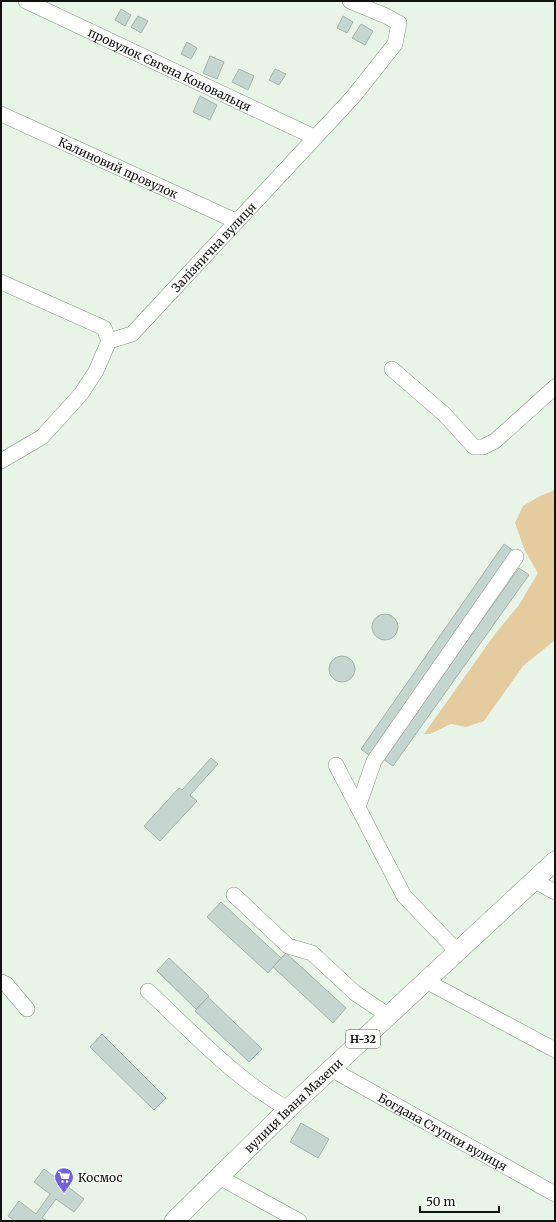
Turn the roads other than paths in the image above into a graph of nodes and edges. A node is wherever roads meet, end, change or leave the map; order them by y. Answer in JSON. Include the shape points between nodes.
{"nodes":[{"id":1,"x":26,"y":1,"type":"edge"},
{"id":2,"x":350,"y":1,"type":"edge"},
{"id":3,"x":1,"y":114,"type":"edge"},
{"id":4,"x":314,"y":137,"type":"junction"},
{"id":5,"x":236,"y":221,"type":"junction"},
{"id":6,"x":1,"y":282,"type":"edge"},
{"id":7,"x":109,"y":342,"type":"junction"},
{"id":8,"x":392,"y":369,"type":"dead end"},
{"id":9,"x":555,"y":387,"type":"edge"},
{"id":10,"x":1,"y":461,"type":"edge"},
{"id":11,"x":516,"y":557,"type":"dead end"},
{"id":12,"x":336,"y":765,"type":"dead end"},
{"id":13,"x":358,"y":807,"type":"junction"},
{"id":14,"x":555,"y":861,"type":"edge"},
{"id":15,"x":535,"y":881,"type":"junction"},
{"id":16,"x":555,"y":892,"type":"edge"},
{"id":17,"x":234,"y":895,"type":"dead end"},
{"id":18,"x":458,"y":952,"type":"junction"},
{"id":19,"x":426,"y":981,"type":"junction"},
{"id":20,"x":1,"y":982,"type":"edge"},
{"id":21,"x":148,"y":991,"type":"dead end"},
{"id":22,"x":28,"y":1009,"type":"dead end"},
{"id":23,"x":388,"y":1016,"type":"junction"},
{"id":24,"x":555,"y":1050,"type":"edge"},
{"id":25,"x":331,"y":1069,"type":"junction"},
{"id":26,"x":288,"y":1109,"type":"junction"},
{"id":27,"x":219,"y":1177,"type":"junction"},
{"id":28,"x":555,"y":1194,"type":"edge"},
{"id":29,"x":174,"y":1221,"type":"edge"},
{"id":30,"x":298,"y":1221,"type":"edge"}],
"edges":[{"from":1,"to":4,"type":"street","name":"провулок Євгена Коновальця"},
{"from":2,"to":4,"type":"street","name":"Залізнична вулиця","via":[[399,23],[395,44],[353,97]]},
{"from":3,"to":5,"type":"street","name":"Калиновий провулок"},
{"from":4,"to":5,"type":"street","name":"Залізнична вулиця"},
{"from":5,"to":7,"type":"street","name":"Залізнична вулиця","via":[[132,334]]},
{"from":6,"to":7,"type":"street","via":[[104,328]]},
{"from":7,"to":10,"type":"street","via":[[96,371],[81,394],[42,437]]},
{"from":8,"to":9,"type":"street","via":[[444,415],[474,447],[483,447],[495,441]]},
{"from":11,"to":13,"type":"street","via":[[374,761]]},
{"from":12,"to":13,"type":"street"},
{"from":13,"to":18,"type":"street","via":[[404,896]]},
{"from":14,"to":15,"type":"main road","name":"вулиця Івана Мазепи","number":"Н-32"},
{"from":15,"to":16,"type":"street"},
{"from":15,"to":18,"type":"main road","name":"вулиця Івана Мазепи","number":"Н-32"},
{"from":17,"to":23,"type":"street","via":[[288,946],[312,953],[355,993]]},
{"from":18,"to":19,"type":"main road","name":"вулиця Івана Мазепи","number":"Н-32"},
{"from":19,"to":23,"type":"main road","name":"вулиця Івана Мазепи","number":"Н-32"},
{"from":19,"to":24,"type":"street"},
{"from":20,"to":22,"type":"street","via":[[6,984]]},
{"from":21,"to":26,"type":"street","via":[[231,1068],[265,1096]]},
{"from":23,"to":25,"type":"main road","name":"вулиця Івана Мазепи","number":"Н-32"},
{"from":25,"to":26,"type":"main road","name":"вулиця Івана Мазепи","number":"Н-32"},
{"from":25,"to":28,"type":"street","name":"Богдана Ступки вулиця"},
{"from":26,"to":27,"type":"main road","name":"вулиця Івана Мазепи","number":"Н-32"},
{"from":27,"to":29,"type":"main road","name":"вулиця Івана Мазепи","number":"Н-32"},
{"from":27,"to":30,"type":"street"}]}
